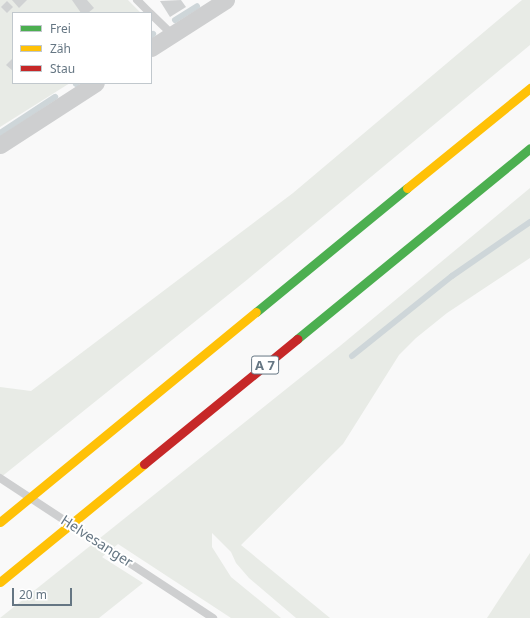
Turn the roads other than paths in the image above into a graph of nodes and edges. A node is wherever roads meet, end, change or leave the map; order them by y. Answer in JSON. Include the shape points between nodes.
{"nodes":[{"id":1,"x":136,"y":0,"type":"edge"},
{"id":2,"x":226,"y":0,"type":"edge"},
{"id":3,"x":150,"y":12,"type":"edge"},
{"id":4,"x":152,"y":14,"type":"edge"},
{"id":5,"x":172,"y":34,"type":"junction"},
{"id":6,"x":152,"y":47,"type":"edge"},
{"id":7,"x":94,"y":84,"type":"edge"},
{"id":8,"x":530,"y":88,"type":"edge"},
{"id":9,"x":0,"y":145,"type":"edge"},
{"id":10,"x":530,"y":148,"type":"edge"},
{"id":11,"x":0,"y":478,"type":"edge"},
{"id":12,"x":0,"y":522,"type":"edge"},
{"id":13,"x":0,"y":582,"type":"edge"},
{"id":14,"x":213,"y":618,"type":"edge"}],
"edges":[{"from":1,"to":3,"type":"lane"},
{"from":2,"to":5,"type":"street"},
{"from":4,"to":5,"type":"lane"},
{"from":5,"to":6,"type":"street"},
{"from":7,"to":9,"type":"street"},
{"from":8,"to":12,"type":"highway"},
{"from":10,"to":13,"type":"highway","number":"A 7"},
{"from":11,"to":14,"type":"lane","name":"Helvesanger"}]}
